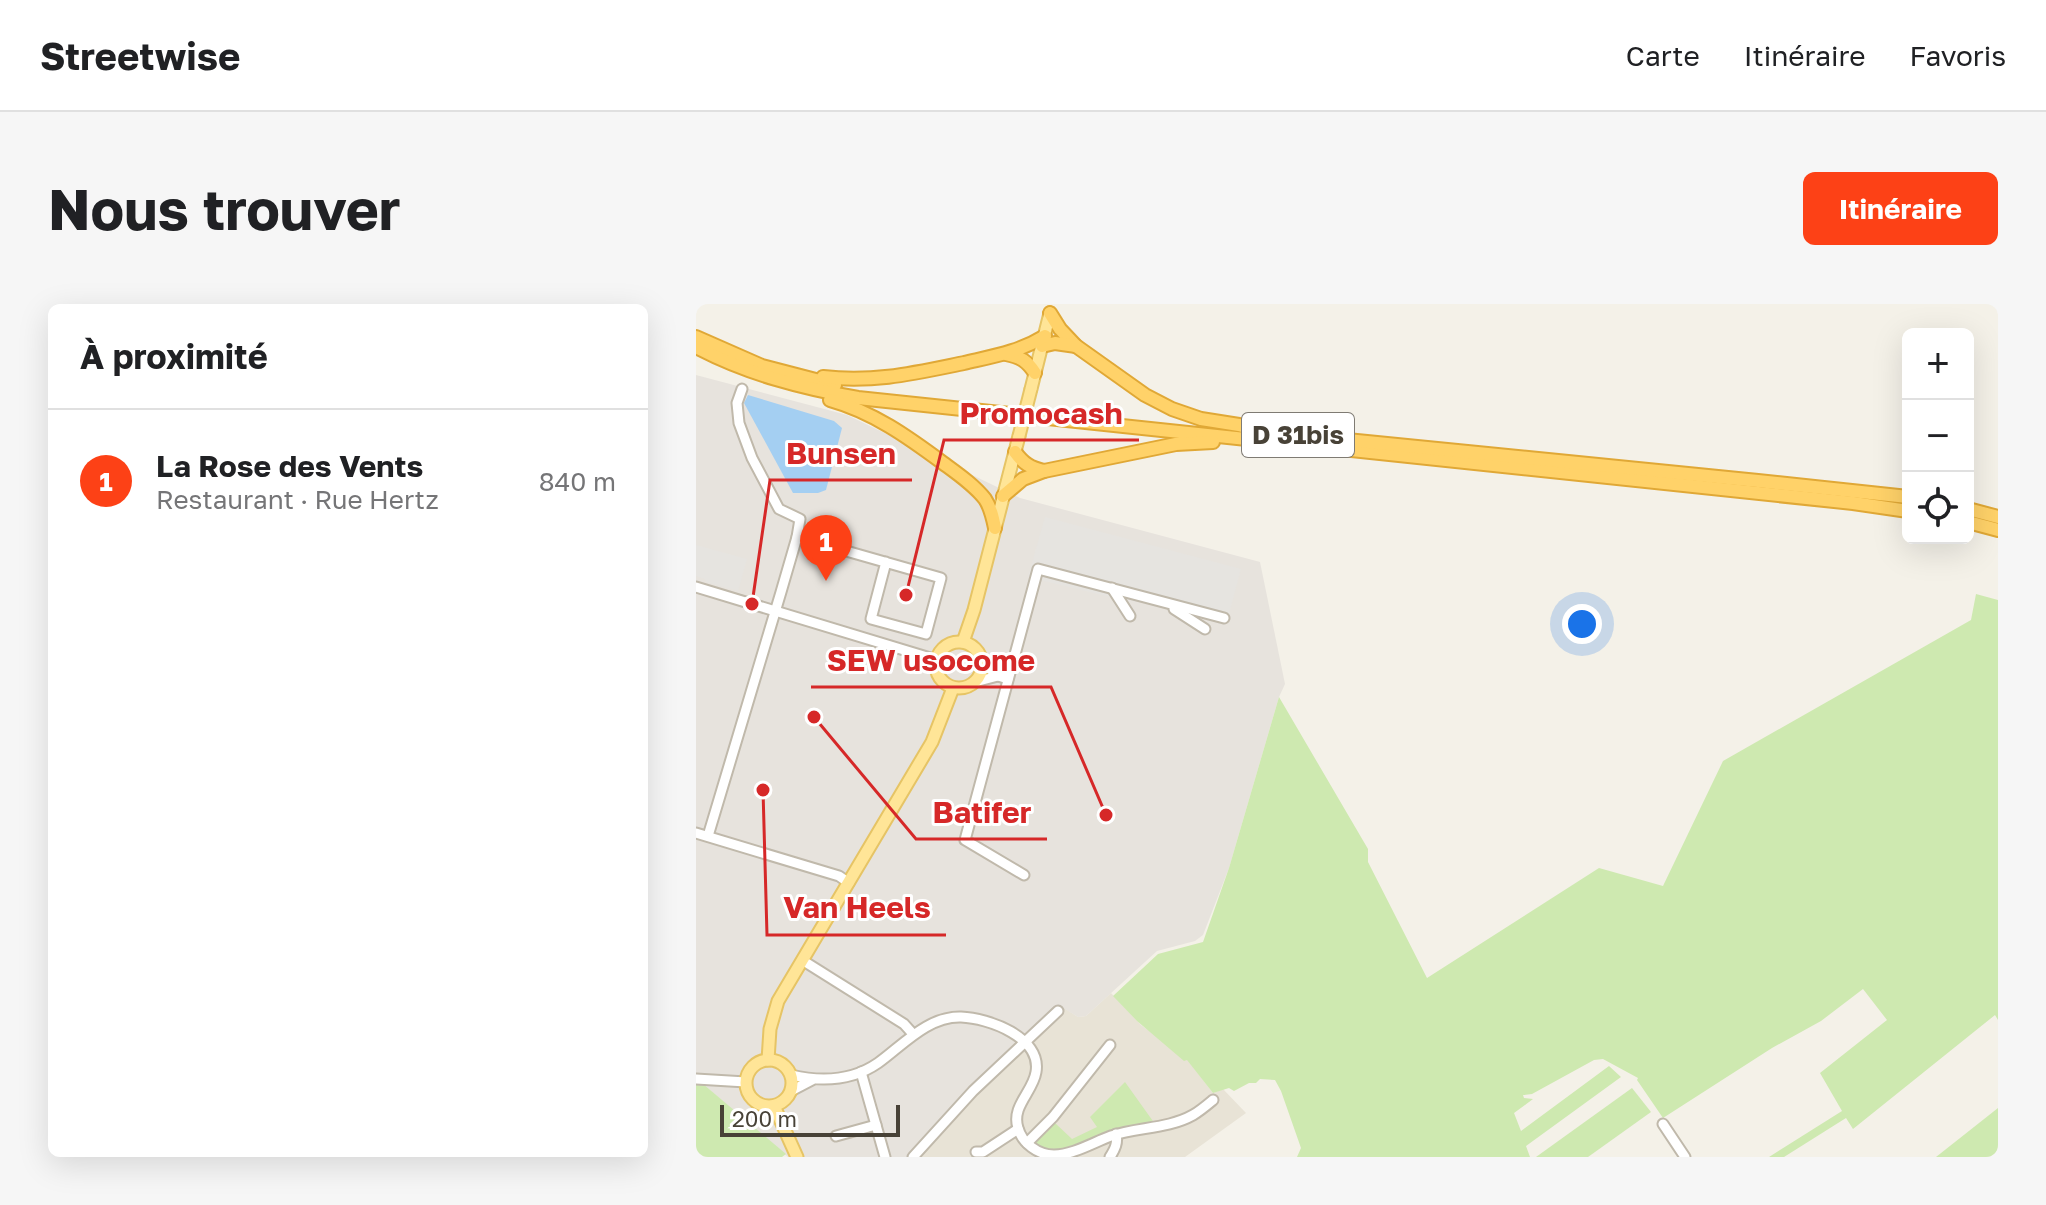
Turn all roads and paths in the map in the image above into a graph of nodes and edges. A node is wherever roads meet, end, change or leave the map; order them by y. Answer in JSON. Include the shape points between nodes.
{"nodes":[{"id":1,"x":1051,"y":308,"type":"edge"},
{"id":2,"x":696,"y":337,"type":"edge"},
{"id":3,"x":1044,"y":341,"type":"junction"},
{"id":4,"x":1076,"y":346,"type":"junction"},
{"id":5,"x":696,"y":347,"type":"edge"},
{"id":6,"x":1005,"y":354,"type":"junction"},
{"id":7,"x":761,"y":371,"type":"junction"},
{"id":8,"x":1035,"y":373,"type":"junction"},
{"id":9,"x":742,"y":389,"type":"dead end"},
{"id":10,"x":1263,"y":432,"type":"junction"},
{"id":11,"x":1304,"y":445,"type":"junction"},
{"id":12,"x":1015,"y":452,"type":"junction"},
{"id":13,"x":1044,"y":471,"type":"junction"},
{"id":14,"x":975,"y":488,"type":"junction"},
{"id":15,"x":1004,"y":492,"type":"junction"},
{"id":16,"x":1902,"y":496,"type":"edge"},
{"id":17,"x":1902,"y":510,"type":"edge"},
{"id":18,"x":1974,"y":511,"type":"edge"},
{"id":19,"x":1998,"y":517,"type":"edge"},
{"id":20,"x":1974,"y":524,"type":"edge"},
{"id":21,"x":995,"y":528,"type":"junction"},
{"id":22,"x":1998,"y":530,"type":"edge"},
{"id":23,"x":797,"y":537,"type":"junction"},
{"id":24,"x":886,"y":562,"type":"junction"},
{"id":25,"x":696,"y":587,"type":"edge"},
{"id":26,"x":1112,"y":588,"type":"junction"},
{"id":27,"x":1165,"y":602,"type":"junction"},
{"id":28,"x":775,"y":611,"type":"junction"},
{"id":29,"x":1130,"y":616,"type":"dead end"},
{"id":30,"x":1224,"y":618,"type":"dead end"},
{"id":31,"x":871,"y":619,"type":"junction"},
{"id":32,"x":1205,"y":629,"type":"dead end"},
{"id":33,"x":865,"y":638,"type":"junction"},
{"id":34,"x":963,"y":642,"type":"junction"},
{"id":35,"x":937,"y":660,"type":"junction"},
{"id":36,"x":982,"y":662,"type":"junction"},
{"id":37,"x":1003,"y":677,"type":"junction"},
{"id":38,"x":975,"y":682,"type":"junction"},
{"id":39,"x":953,"y":688,"type":"junction"},
{"id":40,"x":696,"y":833,"type":"edge"},
{"id":41,"x":708,"y":836,"type":"junction"},
{"id":42,"x":1024,"y":875,"type":"dead end"},
{"id":43,"x":849,"y":883,"type":"junction"},
{"id":44,"x":802,"y":960,"type":"junction"},
{"id":45,"x":1058,"y":1011,"type":"dead end"},
{"id":46,"x":913,"y":1034,"type":"junction"},
{"id":47,"x":1025,"y":1042,"type":"junction"},
{"id":48,"x":1110,"y":1045,"type":"dead end"},
{"id":49,"x":768,"y":1060,"type":"junction"},
{"id":50,"x":861,"y":1072,"type":"junction"},
{"id":51,"x":791,"y":1075,"type":"junction"},
{"id":52,"x":696,"y":1079,"type":"edge"},
{"id":53,"x":812,"y":1080,"type":"junction"},
{"id":54,"x":746,"y":1082,"type":"junction"},
{"id":55,"x":791,"y":1091,"type":"junction"},
{"id":56,"x":1213,"y":1100,"type":"dead end"},
{"id":57,"x":774,"y":1106,"type":"junction"},
{"id":58,"x":1663,"y":1124,"type":"dead end"},
{"id":59,"x":876,"y":1125,"type":"junction"},
{"id":60,"x":1018,"y":1129,"type":"junction"},
{"id":61,"x":1116,"y":1134,"type":"junction"},
{"id":62,"x":836,"y":1136,"type":"dead end"},
{"id":63,"x":1027,"y":1143,"type":"junction"},
{"id":64,"x":976,"y":1152,"type":"dead end"},
{"id":65,"x":1035,"y":1154,"type":"edge"},
{"id":66,"x":797,"y":1157,"type":"edge"},
{"id":67,"x":885,"y":1157,"type":"edge"},
{"id":68,"x":913,"y":1157,"type":"edge"},
{"id":69,"x":1110,"y":1157,"type":"edge"},
{"id":70,"x":1685,"y":1157,"type":"edge"}],
"edges":[{"from":1,"to":3,"type":"main road"},
{"from":1,"to":4,"type":"highway","via":[[1060,329]]},
{"from":2,"to":7,"type":"highway","number":"D 31bis"},
{"from":3,"to":4,"type":"highway"},
{"from":3,"to":6,"type":"highway"},
{"from":3,"to":8,"type":"main road"},
{"from":4,"to":10,"type":"highway","via":[[1172,409]]},
{"from":5,"to":7,"type":"highway","number":"D 31bis"},
{"from":6,"to":7,"type":"highway","via":[[894,378]]},
{"from":6,"to":8,"type":"highway","via":[[1019,356]]},
{"from":7,"to":10,"type":"highway","number":"D 31bis","via":[[858,390]]},
{"from":7,"to":11,"type":"highway","number":"D 31bis","via":[[858,398]]},
{"from":7,"to":14,"type":"highway","via":[[785,387],[876,418]]},
{"from":8,"to":12,"type":"main road","bridge":true},
{"from":9,"to":23,"type":"street","via":[[739,423],[752,458],[779,509],[800,519]]},
{"from":10,"to":16,"type":"highway","number":"D 31bis"},
{"from":11,"to":13,"type":"highway","via":[[1176,444]]},
{"from":11,"to":17,"type":"highway","number":"D 31bis"},
{"from":12,"to":13,"type":"highway","via":[[1023,463]]},
{"from":12,"to":15,"type":"main road"},
{"from":13,"to":15,"type":"highway"},
{"from":14,"to":15,"type":"highway"},
{"from":14,"to":21,"type":"highway","via":[[989,506]]},
{"from":15,"to":21,"type":"main road"},
{"from":18,"to":19,"type":"highway"},
{"from":20,"to":22,"type":"highway"},
{"from":21,"to":34,"type":"main road"},
{"from":23,"to":24,"type":"street"},
{"from":23,"to":28,"type":"street"},
{"from":24,"to":31,"type":"street"},
{"from":24,"to":31,"type":"street","via":[[941,578],[926,634]]},
{"from":25,"to":28,"type":"street"},
{"from":26,"to":27,"type":"street"},
{"from":26,"to":29,"type":"street"},
{"from":26,"to":37,"type":"street","via":[[1038,569]]},
{"from":27,"to":30,"type":"street"},
{"from":27,"to":32,"type":"street"},
{"from":28,"to":33,"type":"street"},
{"from":28,"to":41,"type":"street"},
{"from":31,"to":33,"type":"street"},
{"from":33,"to":35,"type":"street"},
{"from":34,"to":35,"type":"main road","via":[[947,646]]},
{"from":34,"to":36,"type":"main road","via":[[980,654]]},
{"from":35,"to":39,"type":"main road","via":[[939,676]]},
{"from":36,"to":37,"type":"street"},
{"from":36,"to":38,"type":"main road"},
{"from":37,"to":38,"type":"street"},
{"from":37,"to":42,"type":"street","via":[[965,840]]},
{"from":38,"to":39,"type":"main road"},
{"from":39,"to":43,"type":"main road","via":[[932,742]]},
{"from":40,"to":41,"type":"street"},
{"from":41,"to":43,"type":"street"},
{"from":43,"to":44,"type":"main road"},
{"from":44,"to":46,"type":"street"},
{"from":44,"to":49,"type":"main road","via":[[778,1001]]},
{"from":45,"to":47,"type":"street"},
{"from":46,"to":47,"type":"street","via":[[958,1016],[985,1020]]},
{"from":46,"to":50,"type":"street"},
{"from":47,"to":60,"type":"street","via":[[1037,1070],[1022,1099]]},
{"from":47,"to":68,"type":"street"},
{"from":48,"to":63,"type":"street"},
{"from":49,"to":51,"type":"main road","via":[[782,1064]]},
{"from":49,"to":54,"type":"main road","via":[[750,1069]]},
{"from":50,"to":53,"type":"street"},
{"from":50,"to":59,"type":"street"},
{"from":51,"to":53,"type":"street"},
{"from":51,"to":55,"type":"main road"},
{"from":52,"to":54,"type":"street"},
{"from":53,"to":55,"type":"street"},
{"from":54,"to":57,"type":"main road","via":[[754,1101]]},
{"from":55,"to":57,"type":"main road"},
{"from":56,"to":61,"type":"street","via":[[1194,1115],[1164,1126]]},
{"from":57,"to":66,"type":"main road"},
{"from":58,"to":70,"type":"street"},
{"from":59,"to":62,"type":"street"},
{"from":59,"to":67,"type":"street"},
{"from":60,"to":63,"type":"street"},
{"from":60,"to":64,"type":"street"},
{"from":61,"to":65,"type":"street","via":[[1057,1156]]},
{"from":61,"to":69,"type":"street"},
{"from":63,"to":65,"type":"street"}]}
